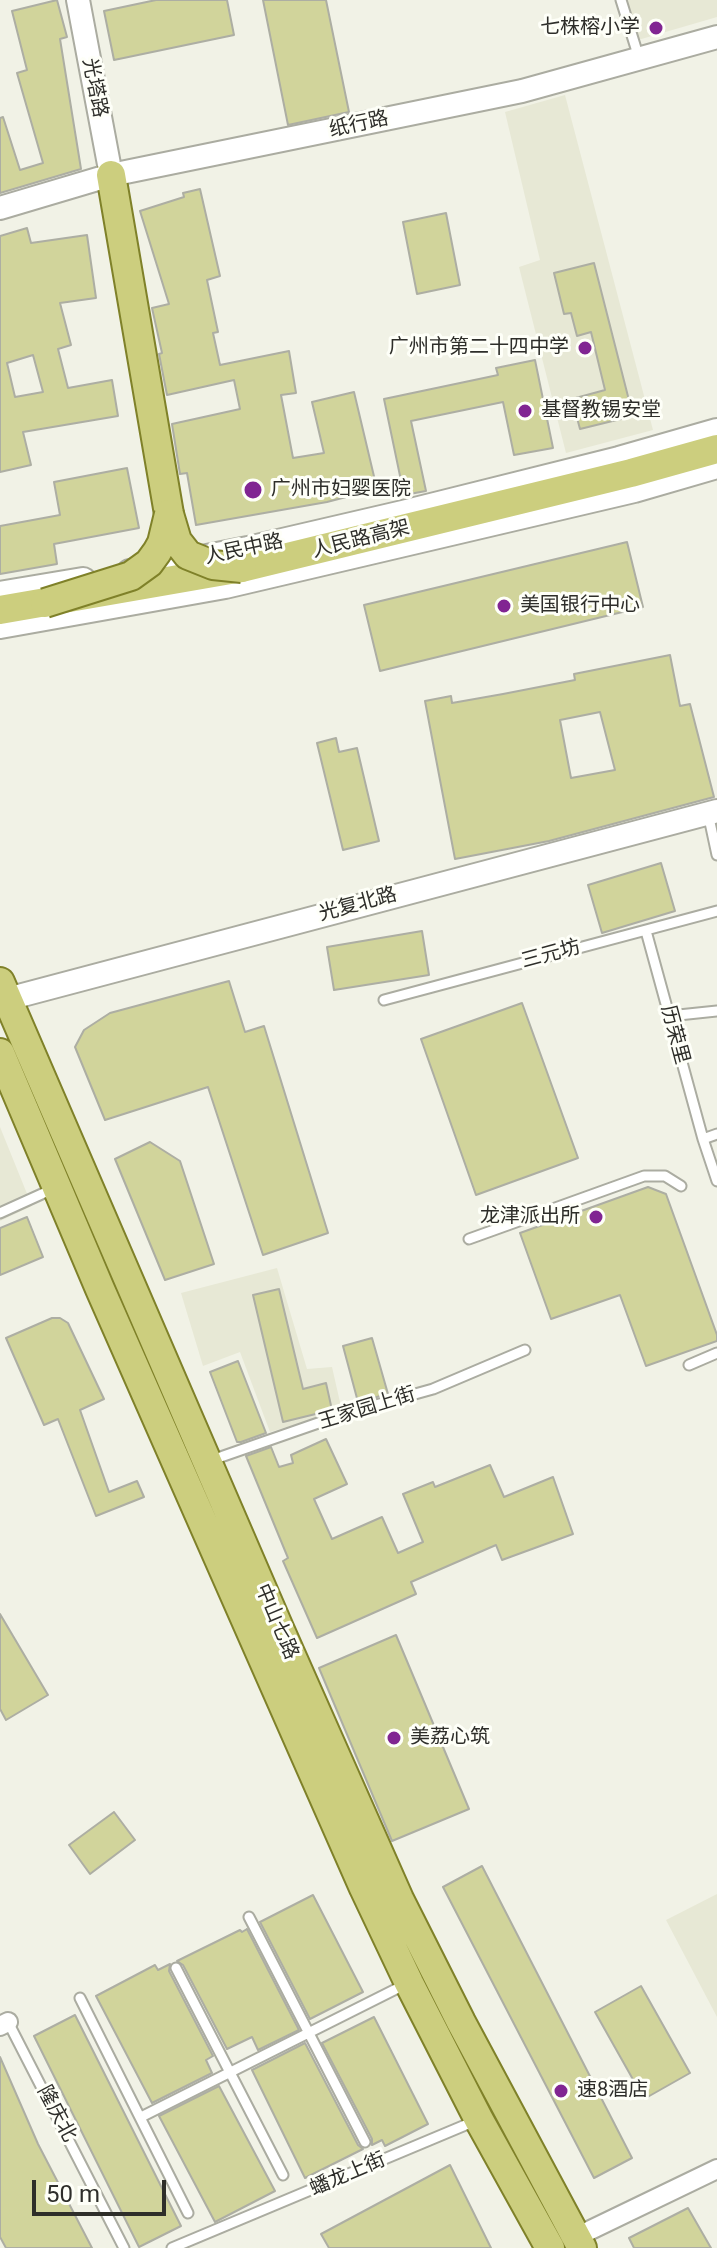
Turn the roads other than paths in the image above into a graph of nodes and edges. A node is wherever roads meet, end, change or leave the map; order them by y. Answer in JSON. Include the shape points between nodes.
{"nodes":[{"id":1,"x":78,"y":0,"type":"edge"},
{"id":2,"x":621,"y":0,"type":"edge"},
{"id":3,"x":717,"y":37,"type":"edge"},
{"id":4,"x":639,"y":58,"type":"junction"},
{"id":5,"x":111,"y":175,"type":"junction"},
{"id":6,"x":0,"y":208,"type":"edge"},
{"id":7,"x":717,"y":432,"type":"edge"},
{"id":8,"x":717,"y":449,"type":"edge"},
{"id":9,"x":717,"y":465,"type":"edge"},
{"id":10,"x":169,"y":514,"type":"junction"},
{"id":11,"x":242,"y":568,"type":"junction"},
{"id":12,"x":0,"y":595,"type":"edge"},
{"id":13,"x":45,"y":603,"type":"junction"},
{"id":14,"x":0,"y":610,"type":"edge"},
{"id":15,"x":0,"y":625,"type":"edge"},
{"id":16,"x":712,"y":812,"type":"edge"},
{"id":17,"x":717,"y":855,"type":"edge"},
{"id":18,"x":717,"y":911,"type":"edge"},
{"id":19,"x":646,"y":931,"type":"junction"},
{"id":20,"x":2,"y":994,"type":"edge"},
{"id":21,"x":384,"y":1000,"type":"dead end"},
{"id":22,"x":717,"y":1011,"type":"edge"},
{"id":23,"x":669,"y":1016,"type":"junction"},
{"id":24,"x":0,"y":1053,"type":"edge"},
{"id":25,"x":717,"y":1134,"type":"edge"},
{"id":26,"x":703,"y":1139,"type":"junction"},
{"id":27,"x":717,"y":1181,"type":"edge"},
{"id":28,"x":681,"y":1186,"type":"dead end"},
{"id":29,"x":57,"y":1188,"type":"junction"},
{"id":30,"x":0,"y":1213,"type":"edge"},
{"id":31,"x":469,"y":1239,"type":"dead end"},
{"id":32,"x":525,"y":1350,"type":"dead end"},
{"id":33,"x":717,"y":1353,"type":"edge"},
{"id":34,"x":689,"y":1365,"type":"dead end"},
{"id":35,"x":207,"y":1462,"type":"junction"},
{"id":36,"x":249,"y":1917,"type":"dead end"},
{"id":37,"x":176,"y":1968,"type":"dead end"},
{"id":38,"x":409,"y":1983,"type":"junction"},
{"id":39,"x":80,"y":1998,"type":"dead end"},
{"id":40,"x":4,"y":2024,"type":"edge"},
{"id":41,"x":310,"y":2032,"type":"junction"},
{"id":42,"x":230,"y":2072,"type":"junction"},
{"id":43,"x":141,"y":2117,"type":"junction"},
{"id":44,"x":479,"y":2120,"type":"junction"},
{"id":45,"x":365,"y":2142,"type":"dead end"},
{"id":46,"x":717,"y":2169,"type":"edge"},
{"id":47,"x":283,"y":2175,"type":"dead end"},
{"id":48,"x":188,"y":2213,"type":"dead end"},
{"id":49,"x":579,"y":2242,"type":"edge"},
{"id":50,"x":124,"y":2248,"type":"edge"},
{"id":51,"x":172,"y":2248,"type":"edge"},
{"id":52,"x":550,"y":2248,"type":"edge"}],
"edges":[{"from":1,"to":5,"type":"street","name":"光塔路"},
{"from":2,"to":4,"type":"lane"},
{"from":3,"to":4,"type":"street","name":"纸行路"},
{"from":4,"to":5,"type":"street","name":"纸行路","via":[[522,91]]},
{"from":5,"to":6,"type":"street","name":"纸行路"},
{"from":5,"to":10,"type":"main road"},
{"from":7,"to":12,"type":"main road","name":"人民中路","via":[[305,538]]},
{"from":8,"to":11,"type":"main road","name":"人民路高架"},
{"from":9,"to":15,"type":"main road","name":"人民中路","via":[[240,582]]},
{"from":10,"to":11,"type":"main road","bridge":true,"via":[[177,541],[188,555]]},
{"from":10,"to":13,"type":"main road","bridge":true,"via":[[157,552],[131,576]]},
{"from":11,"to":13,"type":"main road","name":"人民路高架","bridge":true},
{"from":13,"to":14,"type":"main road","name":"人民路高架"},
{"from":16,"to":17,"type":"lane"},
{"from":16,"to":20,"type":"street","name":"光复北路"},
{"from":18,"to":19,"type":"lane","name":"三元坊"},
{"from":19,"to":21,"type":"lane","name":"三元坊"},
{"from":19,"to":23,"type":"lane","name":"历荣里"},
{"from":20,"to":35,"type":"main road","name":"中山七路"},
{"from":22,"to":23,"type":"lane"},
{"from":23,"to":26,"type":"lane","name":"历荣里"},
{"from":24,"to":29,"type":"main road","name":"中山七路"},
{"from":25,"to":26,"type":"lane"},
{"from":26,"to":27,"type":"lane","name":"历荣里"},
{"from":28,"to":31,"type":"lane","via":[[665,1176],[644,1176]]},
{"from":29,"to":30,"type":"lane"},
{"from":29,"to":38,"type":"main road","name":"中山七路"},
{"from":32,"to":35,"type":"lane","name":"王家园上街","via":[[433,1389]]},
{"from":33,"to":34,"type":"lane"},
{"from":35,"to":49,"type":"main road","name":"中山七路","via":[[399,1899]]},
{"from":36,"to":41,"type":"lane"},
{"from":37,"to":42,"type":"lane"},
{"from":38,"to":41,"type":"lane"},
{"from":38,"to":44,"type":"main road","name":"中山七路"},
{"from":39,"to":43,"type":"lane"},
{"from":40,"to":50,"type":"lane","name":"隆庆北"},
{"from":41,"to":42,"type":"lane"},
{"from":41,"to":45,"type":"lane"},
{"from":42,"to":43,"type":"lane"},
{"from":42,"to":47,"type":"lane"},
{"from":43,"to":48,"type":"lane"},
{"from":44,"to":51,"type":"lane","name":"蟠龙上街"},
{"from":44,"to":52,"type":"main road","name":"中山七路"},
{"from":46,"to":49,"type":"street"}]}
